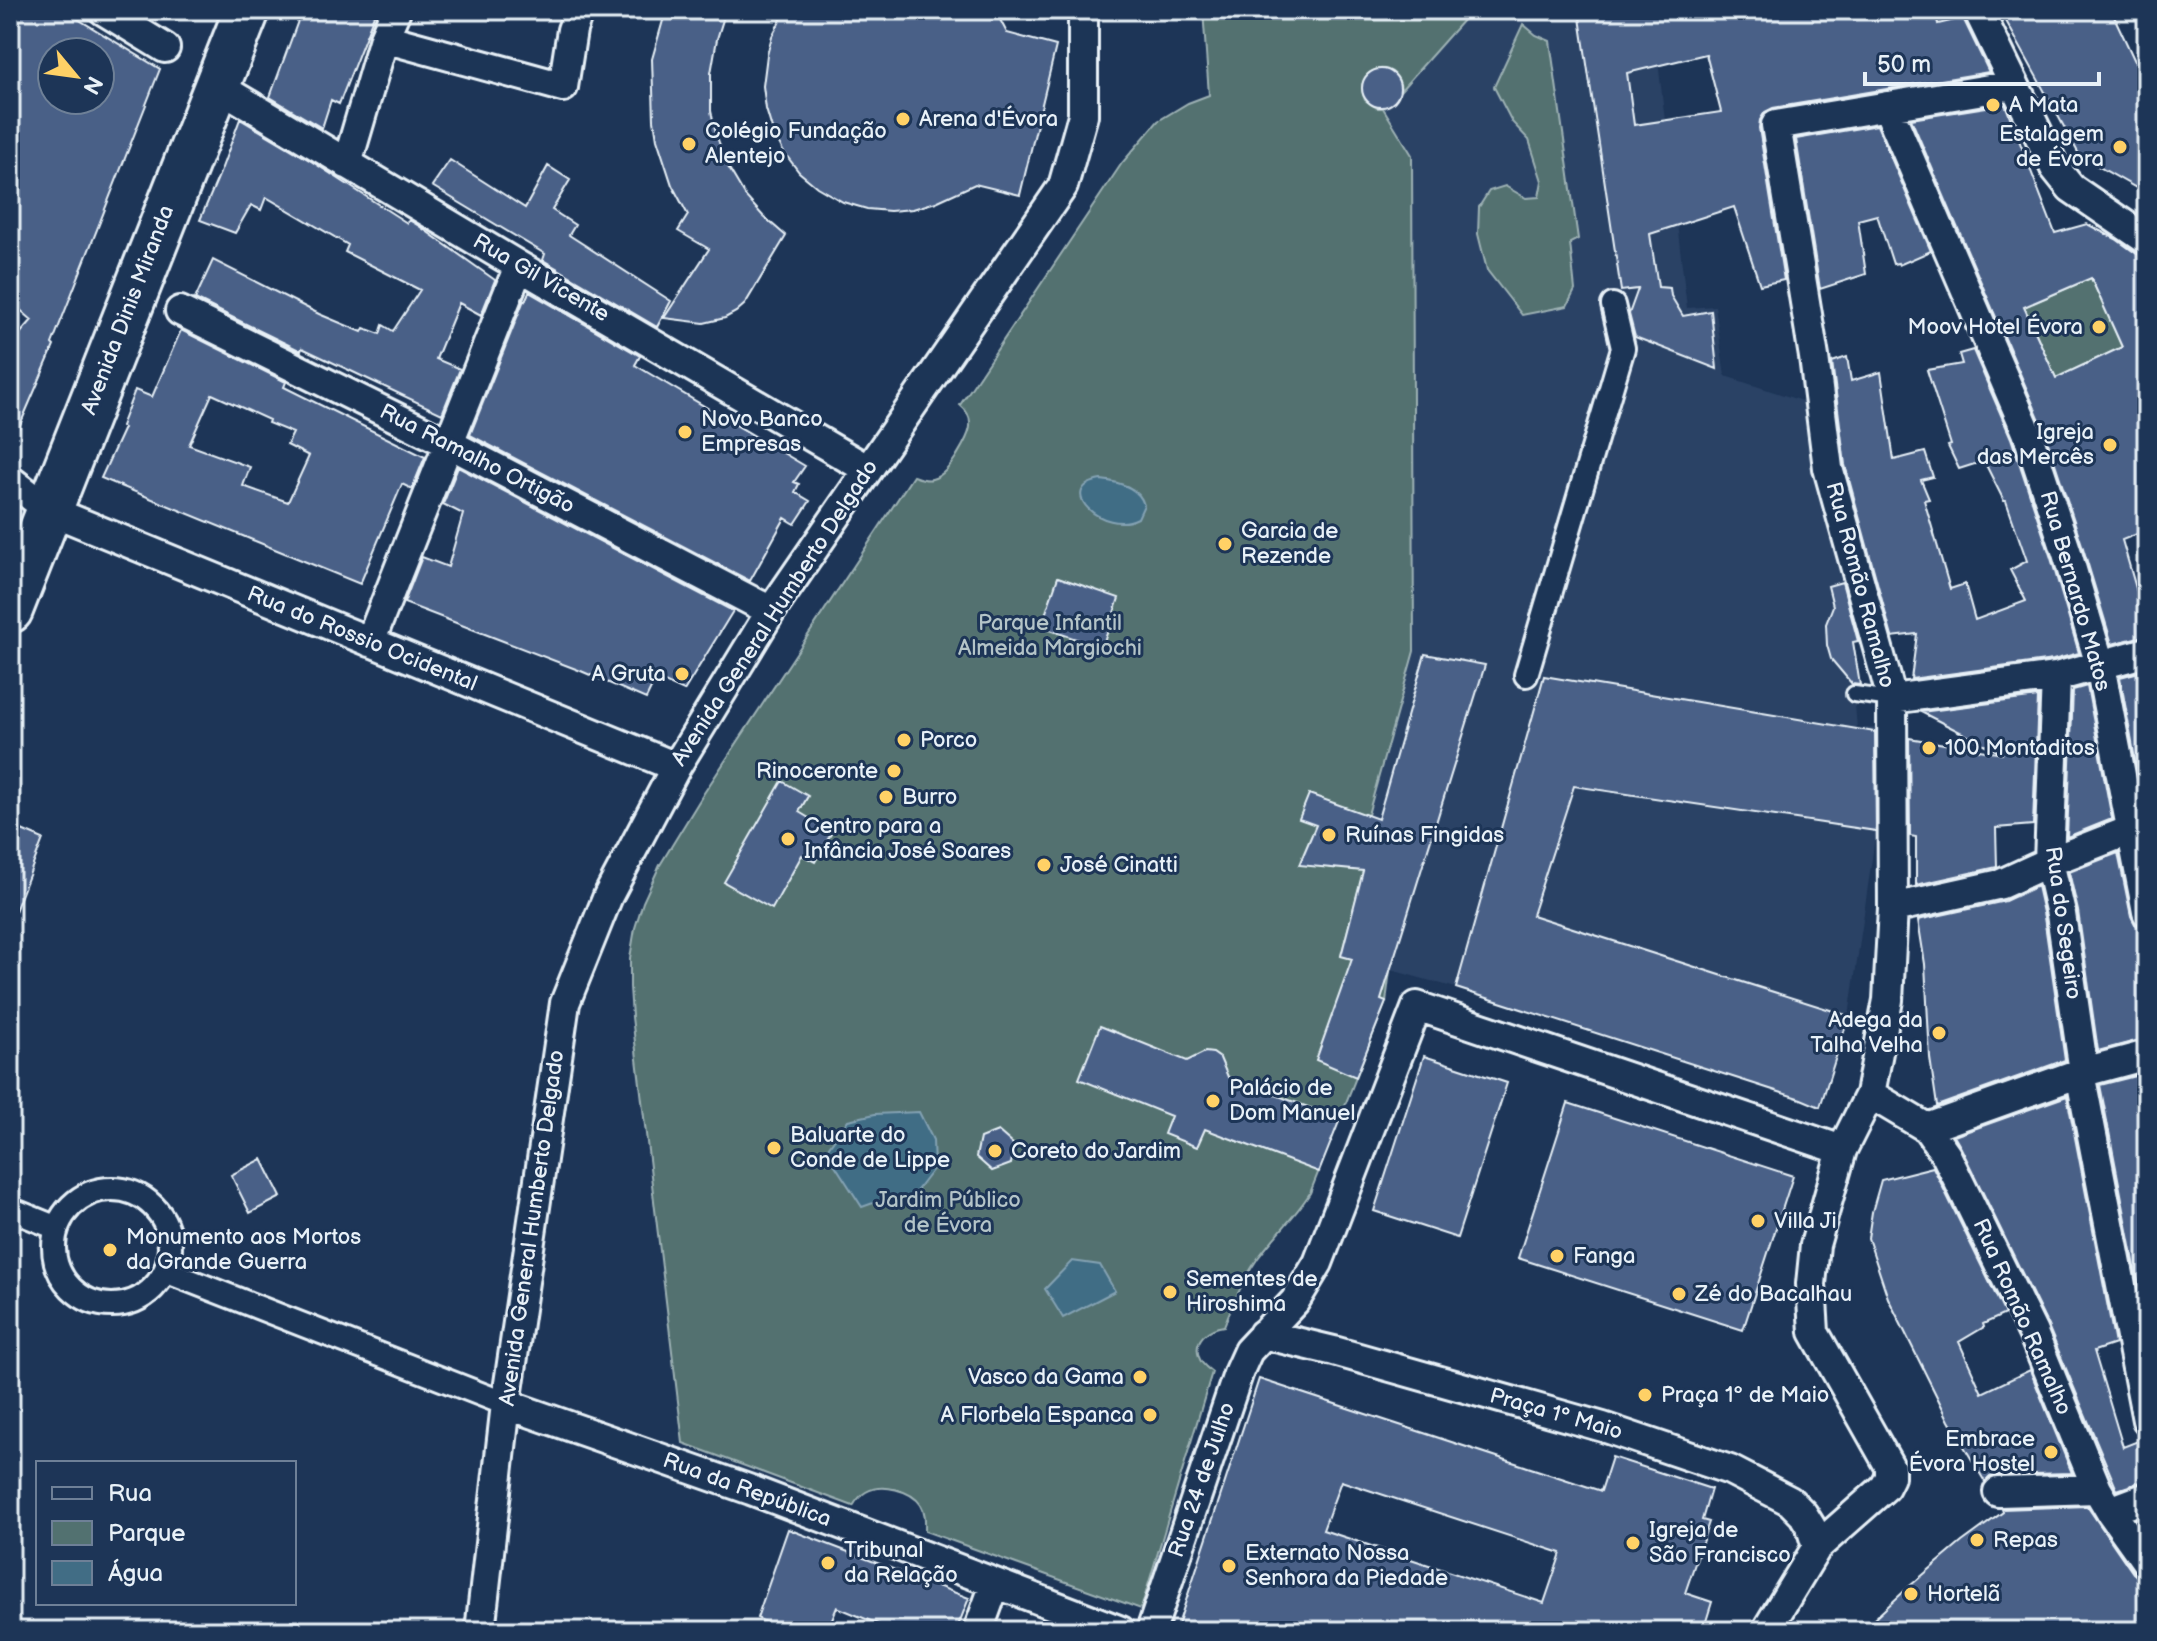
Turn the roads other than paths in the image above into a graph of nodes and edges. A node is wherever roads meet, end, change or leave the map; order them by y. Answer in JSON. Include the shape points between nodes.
{"nodes":[{"id":1,"x":103,"y":10,"type":"edge"},
{"id":2,"x":247,"y":10,"type":"edge"},
{"id":3,"x":396,"y":10,"type":"edge"},
{"id":4,"x":579,"y":10,"type":"edge"},
{"id":5,"x":1083,"y":10,"type":"edge"},
{"id":6,"x":1978,"y":10,"type":"edge"},
{"id":7,"x":384,"y":38,"type":"junction"},
{"id":8,"x":165,"y":48,"type":"dead end"},
{"id":9,"x":216,"y":85,"type":"junction"},
{"id":10,"x":2013,"y":85,"type":"junction"},
{"id":11,"x":1887,"y":106,"type":"junction"},
{"id":12,"x":347,"y":164,"type":"junction"},
{"id":13,"x":2147,"y":240,"type":"edge"},
{"id":14,"x":519,"y":266,"type":"junction"},
{"id":15,"x":1613,"y":305,"type":"dead end"},
{"id":16,"x":180,"y":311,"type":"dead end"},
{"id":17,"x":448,"y":443,"type":"junction"},
{"id":18,"x":867,"y":469,"type":"junction"},
{"id":19,"x":10,"y":480,"type":"edge"},
{"id":20,"x":49,"y":510,"type":"junction"},
{"id":21,"x":10,"y":610,"type":"edge"},
{"id":22,"x":771,"y":611,"type":"junction"},
{"id":23,"x":370,"y":642,"type":"junction"},
{"id":24,"x":2147,"y":652,"type":"edge"},
{"id":25,"x":2100,"y":665,"type":"junction"},
{"id":26,"x":1526,"y":675,"type":"dead end"},
{"id":27,"x":2056,"y":677,"type":"junction"},
{"id":28,"x":1854,"y":694,"type":"dead end"},
{"id":29,"x":1892,"y":699,"type":"junction"},
{"id":30,"x":676,"y":767,"type":"junction"},
{"id":31,"x":2138,"y":826,"type":"edge"},
{"id":32,"x":2049,"y":862,"type":"junction"},
{"id":33,"x":1893,"y":908,"type":"junction"},
{"id":34,"x":2147,"y":912,"type":"edge"},
{"id":35,"x":2147,"y":1055,"type":"edge"},
{"id":36,"x":2082,"y":1072,"type":"junction"},
{"id":37,"x":1870,"y":1094,"type":"junction"},
{"id":38,"x":1927,"y":1128,"type":"junction"},
{"id":39,"x":1842,"y":1150,"type":"junction"},
{"id":40,"x":10,"y":1209,"type":"edge"},
{"id":41,"x":57,"y":1228,"type":"junction"},
{"id":42,"x":165,"y":1271,"type":"junction"},
{"id":43,"x":1263,"y":1334,"type":"junction"},
{"id":44,"x":506,"y":1404,"type":"junction"},
{"id":45,"x":2147,"y":1420,"type":"edge"},
{"id":46,"x":1998,"y":1492,"type":"dead end"},
{"id":47,"x":2147,"y":1497,"type":"edge"},
{"id":48,"x":2104,"y":1500,"type":"junction"},
{"id":49,"x":1817,"y":1547,"type":"junction"},
{"id":50,"x":2147,"y":1563,"type":"edge"},
{"id":51,"x":995,"y":1584,"type":"junction"},
{"id":52,"x":480,"y":1631,"type":"edge"},
{"id":53,"x":978,"y":1631,"type":"edge"},
{"id":54,"x":1121,"y":1631,"type":"edge"},
{"id":55,"x":1151,"y":1631,"type":"edge"},
{"id":56,"x":1766,"y":1631,"type":"edge"}],
"edges":[{"from":1,"to":8,"type":"street"},
{"from":2,"to":9,"type":"main road","name":"Avenida Dinis Miranda"},
{"from":3,"to":7,"type":"street"},
{"from":4,"to":7,"type":"street","via":[[563,87]]},
{"from":5,"to":18,"type":"street","name":"Avenida General Humberto Delgado","via":[[1083,115],[1063,186]]},
{"from":6,"to":10,"type":"street"},
{"from":7,"to":12,"type":"street"},
{"from":9,"to":12,"type":"street","name":"Rua Gil Vicente"},
{"from":9,"to":20,"type":"main road","name":"Avenida Dinis Miranda"},
{"from":10,"to":11,"type":"street"},
{"from":10,"to":13,"type":"street","via":[[2055,168],[2071,188]]},
{"from":11,"to":25,"type":"street","name":"Rua Bernardo Matos","via":[[2027,432]]},
{"from":11,"to":29,"type":"street","name":"Rua Romão Ramalho","via":[[1776,125],[1828,468]]},
{"from":12,"to":14,"type":"street","name":"Rua Gil Vicente"},
{"from":14,"to":17,"type":"street"},
{"from":14,"to":18,"type":"street","name":"Rua Gil Vicente"},
{"from":15,"to":26,"type":"street","via":[[1623,348]]},
{"from":16,"to":17,"type":"street","name":"Rua Ramalho Ortigão"},
{"from":17,"to":22,"type":"street","name":"Rua Ramalho Ortigão"},
{"from":17,"to":23,"type":"street"},
{"from":18,"to":22,"type":"street","name":"Avenida General Humberto Delgado"},
{"from":19,"to":20,"type":"street","name":"Rua do Rossio Ocidental"},
{"from":20,"to":21,"type":"main road","name":"Avenida Dinis Miranda"},
{"from":20,"to":23,"type":"street","name":"Rua do Rossio Ocidental"},
{"from":22,"to":30,"type":"street","name":"Avenida General Humberto Delgado"},
{"from":23,"to":30,"type":"street","name":"Rua do Rossio Ocidental"},
{"from":24,"to":25,"type":"street"},
{"from":25,"to":27,"type":"street"},
{"from":25,"to":31,"type":"street","name":"Rua Bernardo Matos"},
{"from":27,"to":29,"type":"street"},
{"from":27,"to":32,"type":"street","name":"Rua do Segeiro"},
{"from":28,"to":29,"type":"lane"},
{"from":29,"to":33,"type":"street","name":"Rua Romão Ramalho"},
{"from":30,"to":44,"type":"street","name":"Avenida General Humberto Delgado","via":[[608,896],[565,1003]]},
{"from":31,"to":32,"type":"street"},
{"from":31,"to":34,"type":"street","name":"Rua Bernardo Matos"},
{"from":32,"to":33,"type":"street","via":[[2001,884]]},
{"from":32,"to":36,"type":"street","name":"Rua do Segeiro"},
{"from":33,"to":37,"type":"street","name":"Rua Romão Ramalho","via":[[1888,1000]]},
{"from":35,"to":36,"type":"street"},
{"from":36,"to":38,"type":"street"},
{"from":36,"to":45,"type":"street","name":"Rua do Segeiro"},
{"from":37,"to":38,"type":"street","name":"Rua Romão Ramalho"},
{"from":37,"to":39,"type":"street","name":"Rua Romão Ramalho"},
{"from":38,"to":48,"type":"street","name":"Rua Romão Ramalho","via":[[1946,1155],[2033,1333]]},
{"from":39,"to":43,"type":"street","via":[[1417,1006],[1318,1263],[1295,1301]]},
{"from":39,"to":49,"type":"street","via":[[1815,1245],[1814,1332],[1890,1467],[1890,1477]]},
{"from":40,"to":41,"type":"street"},
{"from":41,"to":42,"type":"street","via":[[56,1262],[63,1278],[89,1301],[124,1304],[140,1298]]},
{"from":41,"to":42,"type":"street","via":[[69,1207],[84,1196],[118,1189],[136,1194],[151,1203],[169,1234]]},
{"from":42,"to":44,"type":"street"},
{"from":43,"to":49,"type":"street","name":"Praça 1º Maio","via":[[1603,1427],[1730,1470],[1790,1501],[1811,1527]]},
{"from":43,"to":55,"type":"street","name":"Rua 24 de Julho","via":[[1239,1371]]},
{"from":44,"to":51,"type":"street","name":"Rua da República"},
{"from":44,"to":52,"type":"street","name":"Avenida General Humberto Delgado"},
{"from":46,"to":48,"type":"street"},
{"from":47,"to":48,"type":"street"},
{"from":48,"to":50,"type":"street","name":"Rua Romão Ramalho"},
{"from":49,"to":56,"type":"street"},
{"from":51,"to":53,"type":"street"},
{"from":51,"to":54,"type":"street","name":"Rua da República"}]}
